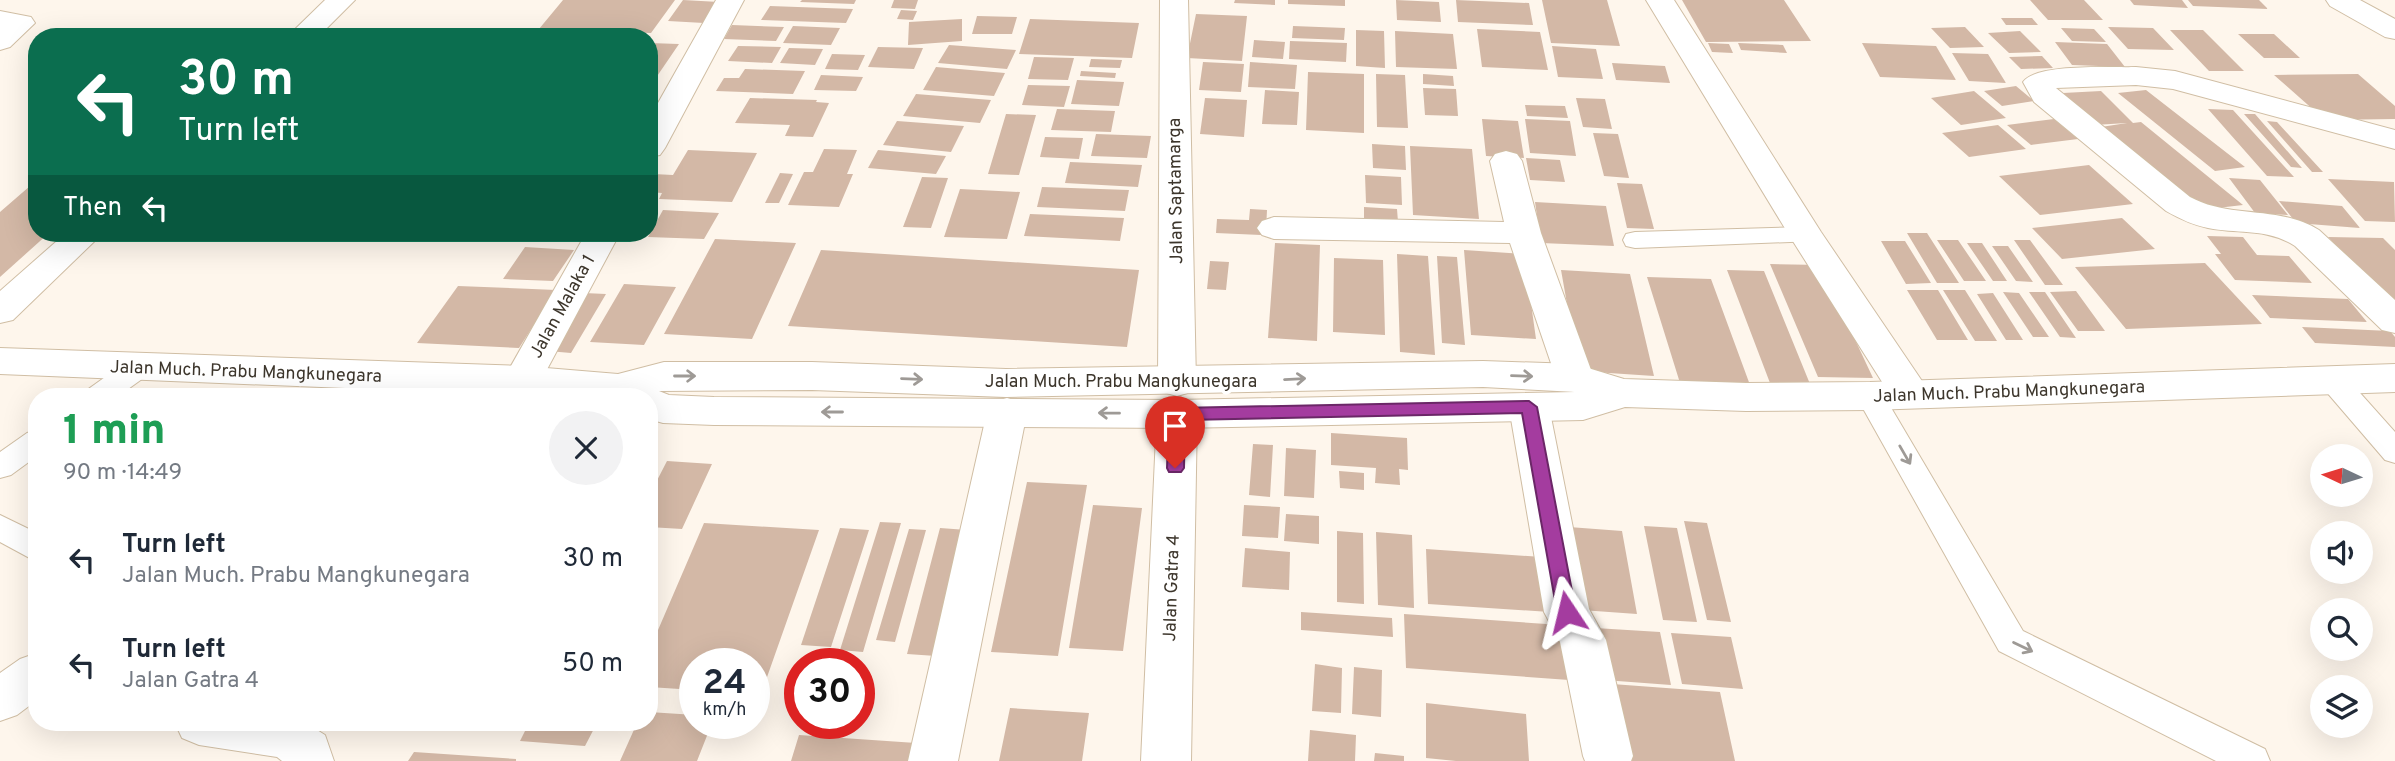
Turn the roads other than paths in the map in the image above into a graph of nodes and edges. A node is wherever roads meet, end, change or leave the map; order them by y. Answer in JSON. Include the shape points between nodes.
{"nodes":[{"id":1,"x":341,"y":0,"type":"edge"},
{"id":2,"x":730,"y":0,"type":"edge"},
{"id":3,"x":1174,"y":0,"type":"edge"},
{"id":4,"x":1660,"y":0,"type":"edge"},
{"id":5,"x":2340,"y":0,"type":"edge"},
{"id":6,"x":0,"y":19,"type":"edge"},
{"id":7,"x":311,"y":28,"type":"edge"},
{"id":8,"x":2395,"y":31,"type":"edge"},
{"id":9,"x":0,"y":41,"type":"edge"},
{"id":10,"x":658,"y":132,"type":"edge"},
{"id":11,"x":2395,"y":140,"type":"edge"},
{"id":12,"x":1506,"y":162,"type":"dead end"},
{"id":13,"x":1274,"y":228,"type":"dead end"},
{"id":14,"x":1524,"y":233,"type":"junction"},
{"id":15,"x":1806,"y":235,"type":"junction"},
{"id":16,"x":1635,"y":240,"type":"dead end"},
{"id":17,"x":76,"y":242,"type":"edge"},
{"id":18,"x":598,"y":242,"type":"edge"},
{"id":19,"x":0,"y":310,"type":"edge"},
{"id":20,"x":2395,"y":321,"type":"edge"},
{"id":21,"x":0,"y":361,"type":"edge"},
{"id":22,"x":139,"y":367,"type":"junction"},
{"id":23,"x":1575,"y":378,"type":"junction"},
{"id":24,"x":2395,"y":378,"type":"edge"},
{"id":25,"x":522,"y":380,"type":"junction"},
{"id":26,"x":2334,"y":382,"type":"junction"},
{"id":27,"x":110,"y":388,"type":"edge"},
{"id":28,"x":439,"y":388,"type":"edge"},
{"id":29,"x":461,"y":388,"type":"edge"},
{"id":30,"x":578,"y":388,"type":"edge"},
{"id":31,"x":647,"y":388,"type":"edge"},
{"id":32,"x":1623,"y":393,"type":"junction"},
{"id":33,"x":1910,"y":394,"type":"junction"},
{"id":34,"x":1870,"y":396,"type":"junction"},
{"id":35,"x":1177,"y":398,"type":"junction"},
{"id":36,"x":658,"y":407,"type":"edge"},
{"id":37,"x":1529,"y":407,"type":"junction"},
{"id":38,"x":1007,"y":412,"type":"junction"},
{"id":39,"x":28,"y":447,"type":"edge"},
{"id":40,"x":2395,"y":452,"type":"edge"},
{"id":41,"x":0,"y":467,"type":"edge"},
{"id":42,"x":0,"y":527,"type":"edge"},
{"id":43,"x":28,"y":544,"type":"edge"},
{"id":44,"x":249,"y":731,"type":"edge"},
{"id":45,"x":1608,"y":756,"type":"dead end"},
{"id":46,"x":309,"y":761,"type":"edge"},
{"id":47,"x":933,"y":761,"type":"edge"},
{"id":48,"x":1166,"y":761,"type":"edge"},
{"id":49,"x":2252,"y":761,"type":"edge"}],
"edges":[{"from":1,"to":7,"type":"street"},
{"from":2,"to":10,"type":"street"},
{"from":3,"to":35,"type":"street","name":"Jalan Saptamarga"},
{"from":4,"to":15,"type":"street"},
{"from":5,"to":8,"type":"street"},
{"from":6,"to":9,"type":"street","via":[[21,23]]},
{"from":11,"to":20,"type":"street","via":[[2175,80],[2136,76],[2038,82],[2045,96],[2178,204],[2209,218],[2253,220],[2293,229]]},
{"from":12,"to":14,"type":"street"},
{"from":13,"to":14,"type":"street"},
{"from":14,"to":23,"type":"street"},
{"from":15,"to":16,"type":"lane"},
{"from":15,"to":33,"type":"street"},
{"from":17,"to":19,"type":"street"},
{"from":18,"to":25,"type":"street","name":"Jalan Malaka 1"},
{"from":21,"to":22,"type":"street","name":"Jalan Much. Prabu Mangkunegara"},
{"from":22,"to":27,"type":"lane"},
{"from":22,"to":28,"type":"street","name":"Jalan Much. Prabu Mangkunegara"},
{"from":23,"to":32,"type":"street","name":"Jalan Much. Prabu Mangkunegara"},
{"from":35,"to":23,"type":"street","name":"Jalan Much. Prabu Mangkunegara","one_way":true,"via":[[1483,374]]},
{"from":24,"to":26,"type":"street","name":"Jalan Much. Prabu Mangkunegara"},
{"from":25,"to":29,"type":"street","name":"Jalan Much. Prabu Mangkunegara"},
{"from":25,"to":30,"type":"street","name":"Jalan Much. Prabu Mangkunegara"},
{"from":26,"to":33,"type":"street","name":"Jalan Much. Prabu Mangkunegara"},
{"from":26,"to":40,"type":"lane"},
{"from":31,"to":35,"type":"street","name":"Jalan Much. Prabu Mangkunegara","one_way":true,"via":[[664,376],[812,376],[1006,383]]},
{"from":32,"to":34,"type":"street","name":"Jalan Much. Prabu Mangkunegara"},
{"from":32,"to":37,"type":"street","name":"Jalan Much. Prabu Mangkunegara","via":[[1583,406]]},
{"from":33,"to":34,"type":"street","name":"Jalan Much. Prabu Mangkunegara"},
{"from":34,"to":49,"type":"lane","one_way":true,"via":[[2011,641]]},
{"from":35,"to":37,"type":"street","name":"Jalan Much. Prabu Mangkunegara","via":[[1388,408]]},
{"from":35,"to":38,"type":"street","name":"Jalan Much. Prabu Mangkunegara","one_way":true},
{"from":35,"to":48,"type":"street","name":"Jalan Gatra 4"},
{"from":38,"to":36,"type":"street","name":"Jalan Much. Prabu Mangkunegara","one_way":true},
{"from":37,"to":45,"type":"street","via":[[1567,612],[1583,640]]},
{"from":38,"to":47,"type":"street"},
{"from":39,"to":41,"type":"lane"},
{"from":42,"to":43,"type":"lane"},
{"from":44,"to":46,"type":"street","via":[[287,737],[307,751]]}]}
